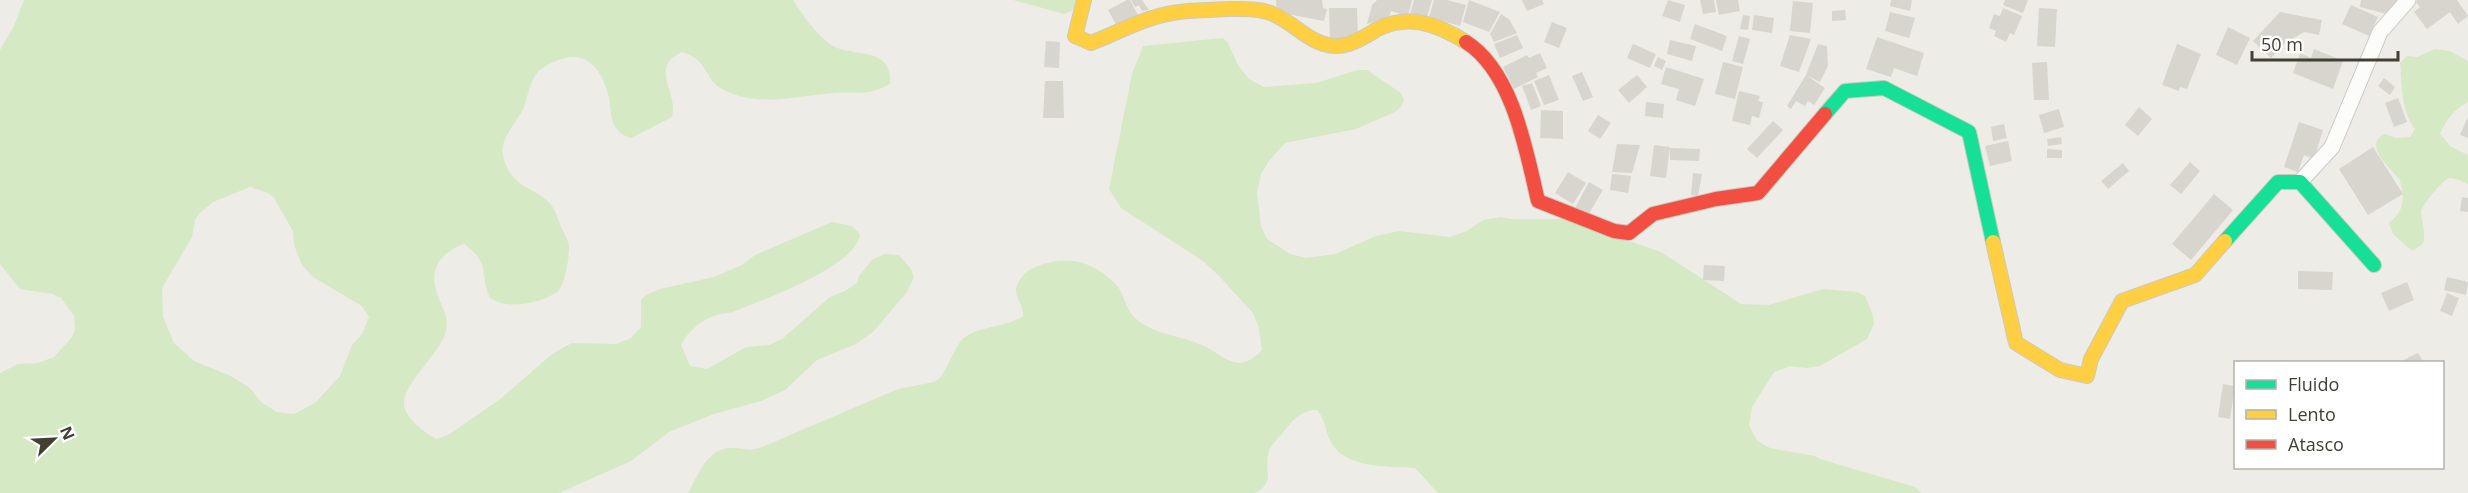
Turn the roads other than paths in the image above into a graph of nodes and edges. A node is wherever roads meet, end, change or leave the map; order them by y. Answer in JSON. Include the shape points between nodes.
{"nodes":[{"id":1,"x":1084,"y":0,"type":"edge"},
{"id":2,"x":2408,"y":0,"type":"edge"},
{"id":3,"x":2300,"y":182,"type":"junction"},
{"id":4,"x":2374,"y":265,"type":"dead end"}],
"edges":[{"from":1,"to":3,"type":"street","via":[[1075,36],[1091,43],[1161,15],[1239,8],[1281,17],[1327,45],[1349,45],[1402,21],[1418,22],[1460,36],[1479,50],[1498,76],[1517,118],[1538,201],[1614,231],[1629,233],[1653,214],[1758,193],[1845,91],[1884,88],[1969,132],[2016,343],[2060,370],[2087,376],[2091,358],[2122,301],[2195,274],[2278,182]]},
{"from":2,"to":3,"type":"street","via":[[2380,32],[2332,147]]},
{"from":3,"to":4,"type":"street"}]}
